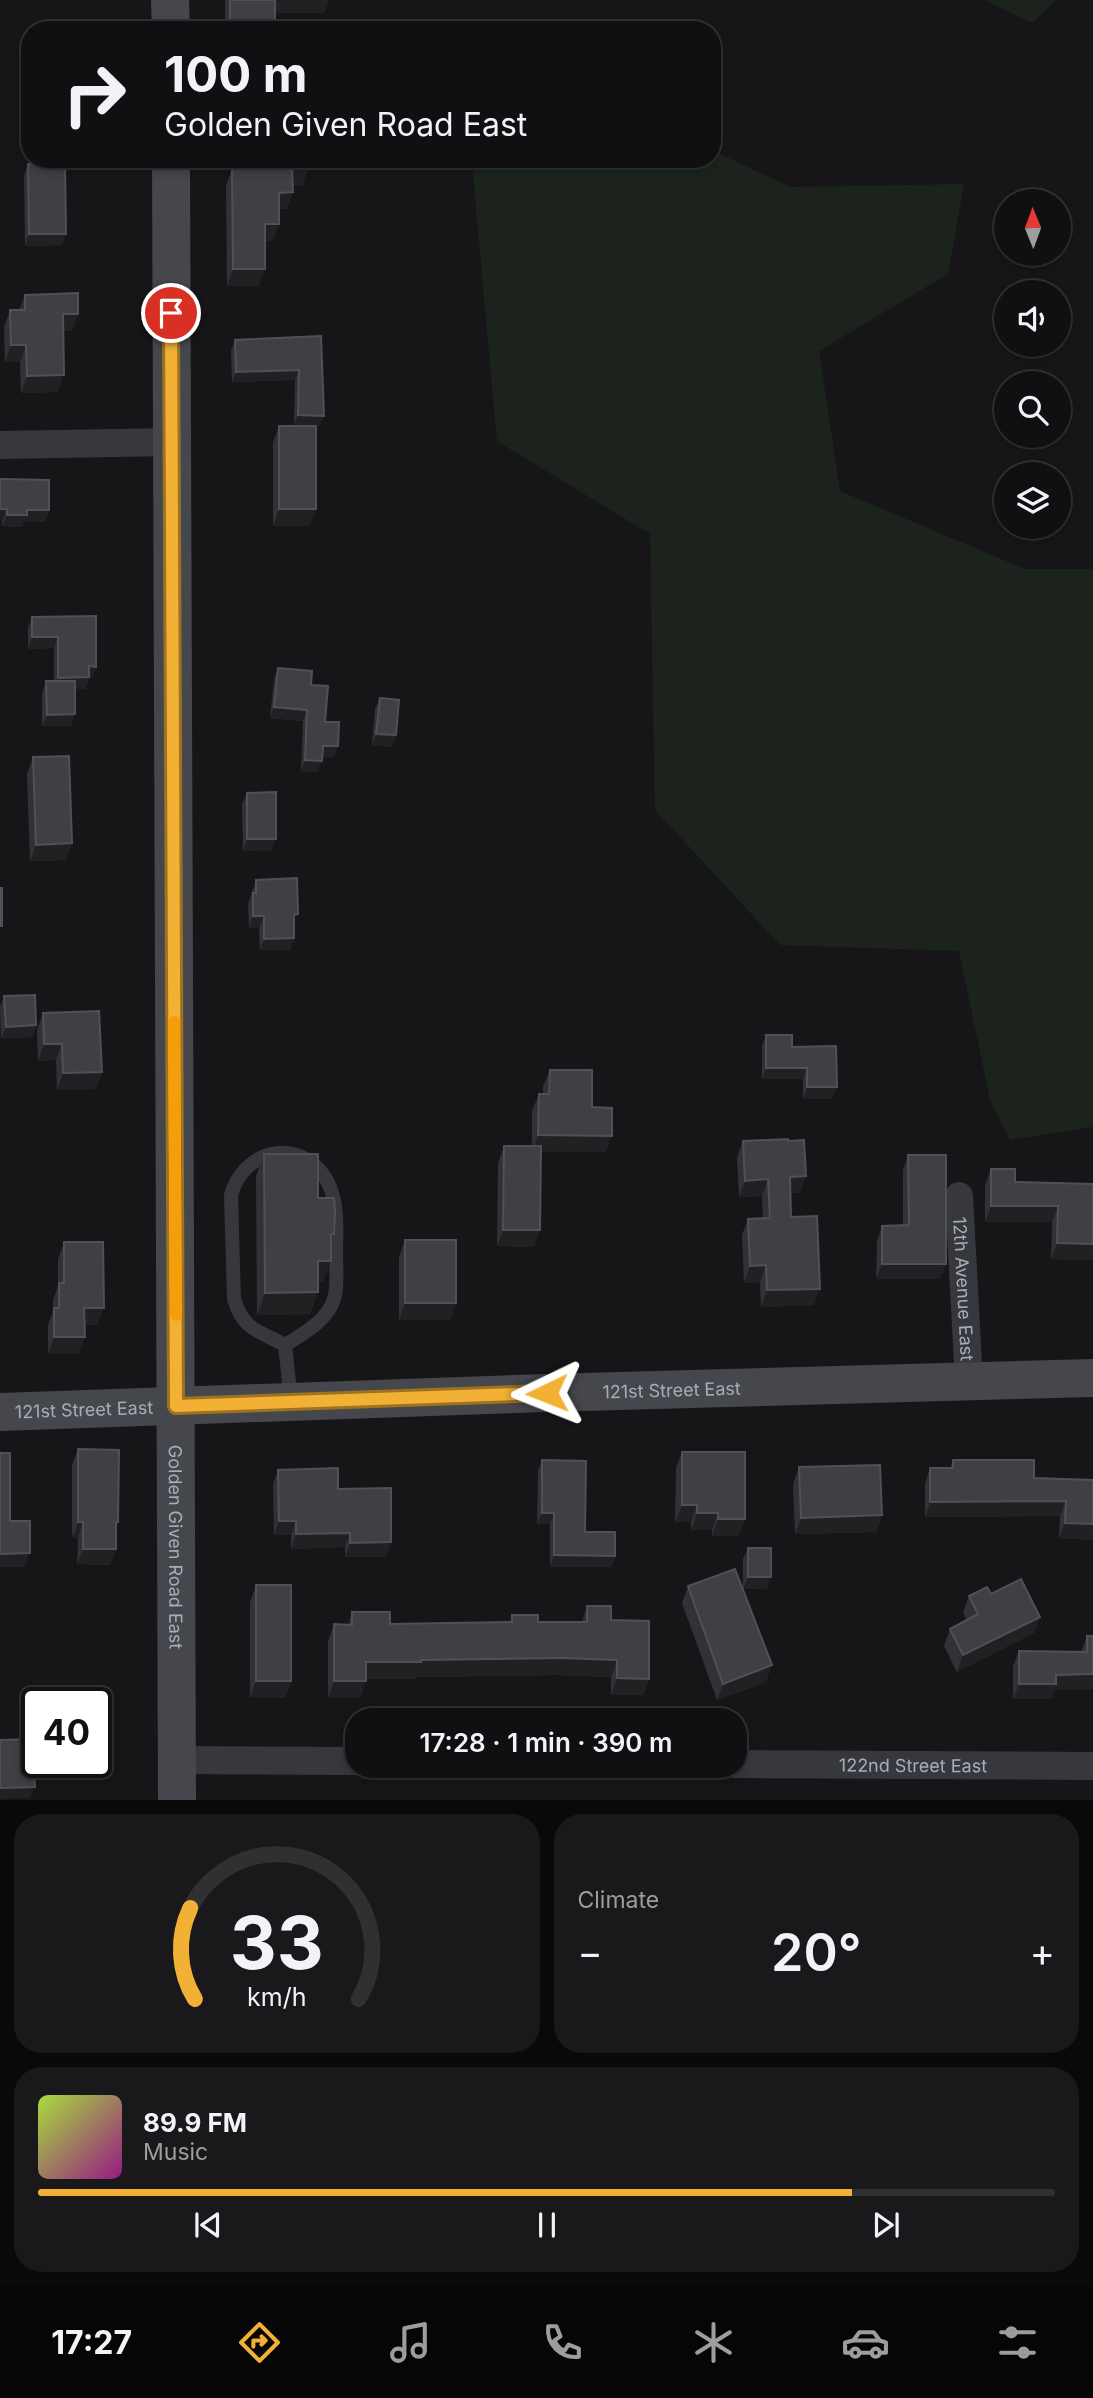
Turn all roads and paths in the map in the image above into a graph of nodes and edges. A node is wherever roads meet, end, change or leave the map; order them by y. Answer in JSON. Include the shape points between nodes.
{"nodes":[{"id":1,"x":170,"y":0,"type":"edge"},
{"id":2,"x":171,"y":21,"type":"edge"},
{"id":3,"x":171,"y":168,"type":"edge"},
{"id":4,"x":172,"y":442,"type":"junction"},
{"id":5,"x":0,"y":445,"type":"edge"},
{"id":6,"x":959,"y":1196,"type":"dead end"},
{"id":7,"x":285,"y":1345,"type":"junction"},
{"id":8,"x":1093,"y":1378,"type":"edge"},
{"id":9,"x":969,"y":1382,"type":"junction"},
{"id":10,"x":291,"y":1402,"type":"junction"},
{"id":11,"x":176,"y":1406,"type":"junction"},
{"id":12,"x":0,"y":1412,"type":"edge"},
{"id":13,"x":176,"y":1760,"type":"junction"},
{"id":14,"x":345,"y":1761,"type":"edge"},
{"id":15,"x":747,"y":1764,"type":"edge"},
{"id":16,"x":1093,"y":1766,"type":"edge"},
{"id":17,"x":177,"y":1800,"type":"edge"}],
"edges":[{"from":1,"to":2,"type":"street"},
{"from":3,"to":4,"type":"street","name":"Golden Given Road East"},
{"from":4,"to":5,"type":"street"},
{"from":4,"to":11,"type":"street","name":"Golden Given Road East"},
{"from":6,"to":9,"type":"street","name":"12th Avenue East"},
{"from":7,"to":7,"type":"lane","via":[[239,1316],[234,1299],[231,1195],[235,1180],[251,1162],[287,1153],[305,1158],[322,1172],[332,1191],[336,1291],[319,1322]]},
{"from":7,"to":10,"type":"lane"},
{"from":8,"to":9,"type":"street","name":"121st Street East"},
{"from":9,"to":10,"type":"street","name":"121st Street East"},
{"from":10,"to":11,"type":"street","name":"121st Street East"},
{"from":11,"to":12,"type":"street","name":"121st Street East"},
{"from":11,"to":13,"type":"street","name":"Golden Given Road East"},
{"from":13,"to":14,"type":"street"},
{"from":13,"to":17,"type":"street","name":"Golden Given Road East"},
{"from":15,"to":16,"type":"street","name":"122nd Street East"}]}
